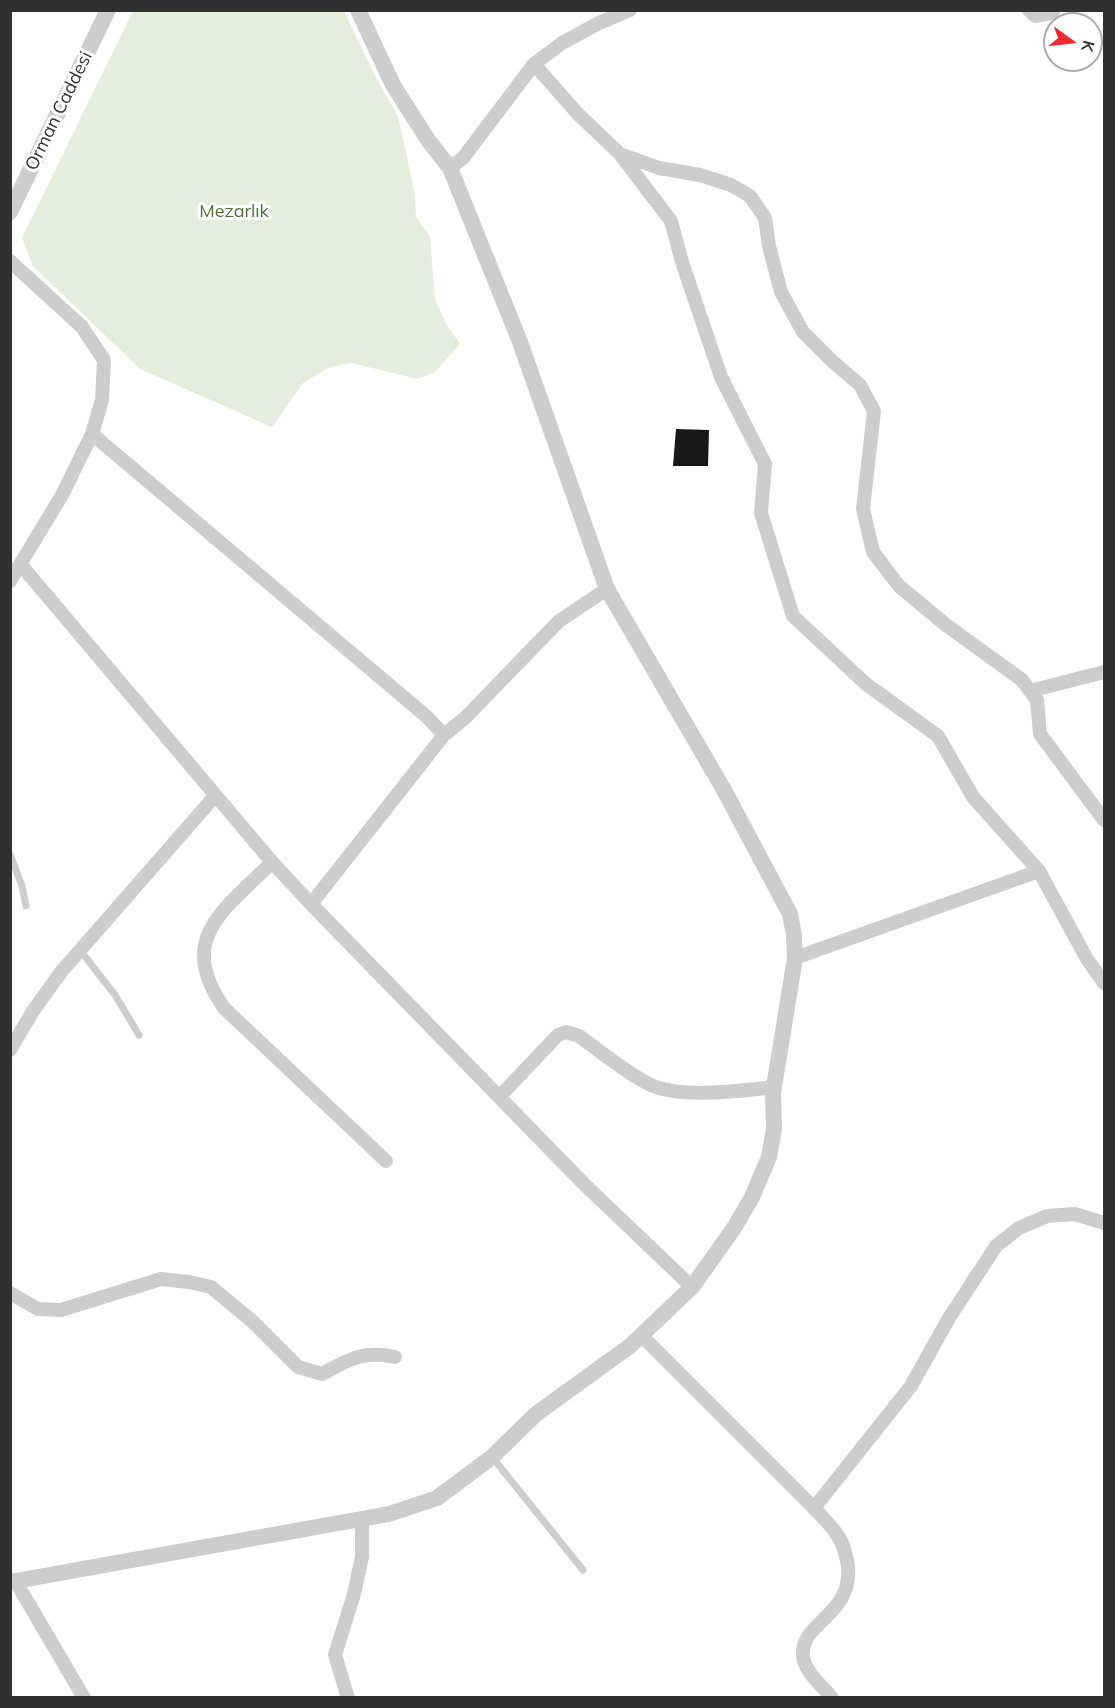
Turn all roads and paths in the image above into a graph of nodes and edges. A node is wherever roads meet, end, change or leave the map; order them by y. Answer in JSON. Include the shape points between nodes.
{"nodes":[{"id":1,"x":108,"y":10,"type":"edge"},
{"id":2,"x":358,"y":10,"type":"edge"},
{"id":3,"x":630,"y":10,"type":"edge"},
{"id":4,"x":1029,"y":10,"type":"edge"},
{"id":5,"x":1054,"y":10,"type":"edge"},
{"id":6,"x":534,"y":64,"type":"junction"},
{"id":7,"x":620,"y":154,"type":"junction"},
{"id":8,"x":450,"y":168,"type":"junction"},
{"id":9,"x":10,"y":212,"type":"edge"},
{"id":10,"x":10,"y":261,"type":"edge"},
{"id":11,"x":92,"y":434,"type":"junction"},
{"id":12,"x":21,"y":565,"type":"junction"},
{"id":13,"x":10,"y":581,"type":"edge"},
{"id":14,"x":607,"y":589,"type":"junction"},
{"id":15,"x":1104,"y":672,"type":"edge"},
{"id":16,"x":1030,"y":691,"type":"junction"},
{"id":17,"x":444,"y":735,"type":"junction"},
{"id":18,"x":215,"y":796,"type":"junction"},
{"id":19,"x":1104,"y":820,"type":"edge"},
{"id":20,"x":10,"y":854,"type":"edge"},
{"id":21,"x":272,"y":862,"type":"junction"},
{"id":22,"x":1040,"y":871,"type":"junction"},
{"id":23,"x":311,"y":904,"type":"junction"},
{"id":24,"x":26,"y":906,"type":"dead end"},
{"id":25,"x":80,"y":950,"type":"junction"},
{"id":26,"x":795,"y":958,"type":"junction"},
{"id":27,"x":1104,"y":983,"type":"edge"},
{"id":28,"x":139,"y":1035,"type":"dead end"},
{"id":29,"x":10,"y":1050,"type":"edge"},
{"id":30,"x":774,"y":1087,"type":"junction"},
{"id":31,"x":498,"y":1097,"type":"junction"},
{"id":32,"x":386,"y":1161,"type":"dead end"},
{"id":33,"x":1104,"y":1223,"type":"edge"},
{"id":34,"x":692,"y":1287,"type":"junction"},
{"id":35,"x":10,"y":1293,"type":"edge"},
{"id":36,"x":642,"y":1336,"type":"junction"},
{"id":37,"x":395,"y":1357,"type":"dead end"},
{"id":38,"x":492,"y":1457,"type":"junction"},
{"id":39,"x":814,"y":1508,"type":"junction"},
{"id":40,"x":362,"y":1519,"type":"junction"},
{"id":41,"x":583,"y":1570,"type":"dead end"},
{"id":42,"x":13,"y":1582,"type":"edge"},
{"id":43,"x":84,"y":1698,"type":"edge"},
{"id":44,"x":348,"y":1698,"type":"edge"},
{"id":45,"x":832,"y":1698,"type":"edge"}],
"edges":[{"from":1,"to":9,"type":"street","name":"Orman Caddesi"},
{"from":2,"to":8,"type":"street","via":[[393,85]]},
{"from":3,"to":6,"type":"street","via":[[599,22]]},
{"from":4,"to":5,"type":"street","via":[[1035,16]]},
{"from":6,"to":7,"type":"street"},
{"from":6,"to":8,"type":"street","via":[[463,158]]},
{"from":7,"to":16,"type":"street","via":[[659,168],[730,184],[750,196],[765,218],[781,292],[804,332],[860,385],[874,411],[863,509],[873,552],[899,586],[1022,680]]},
{"from":7,"to":22,"type":"street","via":[[671,221],[721,377],[765,464],[761,513],[793,616],[866,684],[938,736],[973,797]]},
{"from":8,"to":14,"type":"street","via":[[520,342]]},
{"from":10,"to":11,"type":"street","via":[[82,327],[104,360],[102,399]]},
{"from":11,"to":12,"type":"street"},
{"from":11,"to":17,"type":"street"},
{"from":12,"to":13,"type":"street"},
{"from":12,"to":18,"type":"street"},
{"from":14,"to":17,"type":"street","via":[[559,621]]},
{"from":14,"to":26,"type":"street","via":[[718,780],[790,914]]},
{"from":15,"to":16,"type":"street"},
{"from":16,"to":19,"type":"street","via":[[1037,700],[1040,734]]},
{"from":17,"to":23,"type":"street"},
{"from":18,"to":21,"type":"street"},
{"from":18,"to":25,"type":"street"},
{"from":20,"to":24,"type":"lane"},
{"from":21,"to":23,"type":"street"},
{"from":21,"to":32,"type":"street","via":[[212,923],[202,958],[211,989],[224,1008]]},
{"from":22,"to":26,"type":"street"},
{"from":22,"to":27,"type":"street"},
{"from":23,"to":31,"type":"street"},
{"from":25,"to":28,"type":"lane","via":[[115,995]]},
{"from":25,"to":29,"type":"street","via":[[33,1011]]},
{"from":26,"to":30,"type":"street"},
{"from":30,"to":31,"type":"street","via":[[733,1092],[663,1090],[648,1084],[579,1036],[566,1032],[558,1035]]},
{"from":30,"to":34,"type":"street","via":[[769,1157],[734,1228]]},
{"from":31,"to":34,"type":"street"},
{"from":33,"to":39,"type":"street","via":[[1075,1214],[1047,1216],[1019,1228],[996,1246],[910,1386]]},
{"from":34,"to":36,"type":"street"},
{"from":35,"to":37,"type":"street","via":[[38,1310],[62,1310],[161,1279],[189,1282],[211,1287],[298,1367],[322,1374],[356,1356]]},
{"from":36,"to":38,"type":"street","via":[[536,1414]]},
{"from":36,"to":39,"type":"street"},
{"from":38,"to":40,"type":"street","via":[[437,1498]]},
{"from":38,"to":41,"type":"lane"},
{"from":39,"to":45,"type":"street","via":[[838,1535],[848,1572],[839,1604],[811,1632],[803,1648],[809,1671]]},
{"from":40,"to":42,"type":"street"},
{"from":40,"to":44,"type":"street","via":[[362,1557],[335,1655]]},
{"from":42,"to":43,"type":"street"}]}
